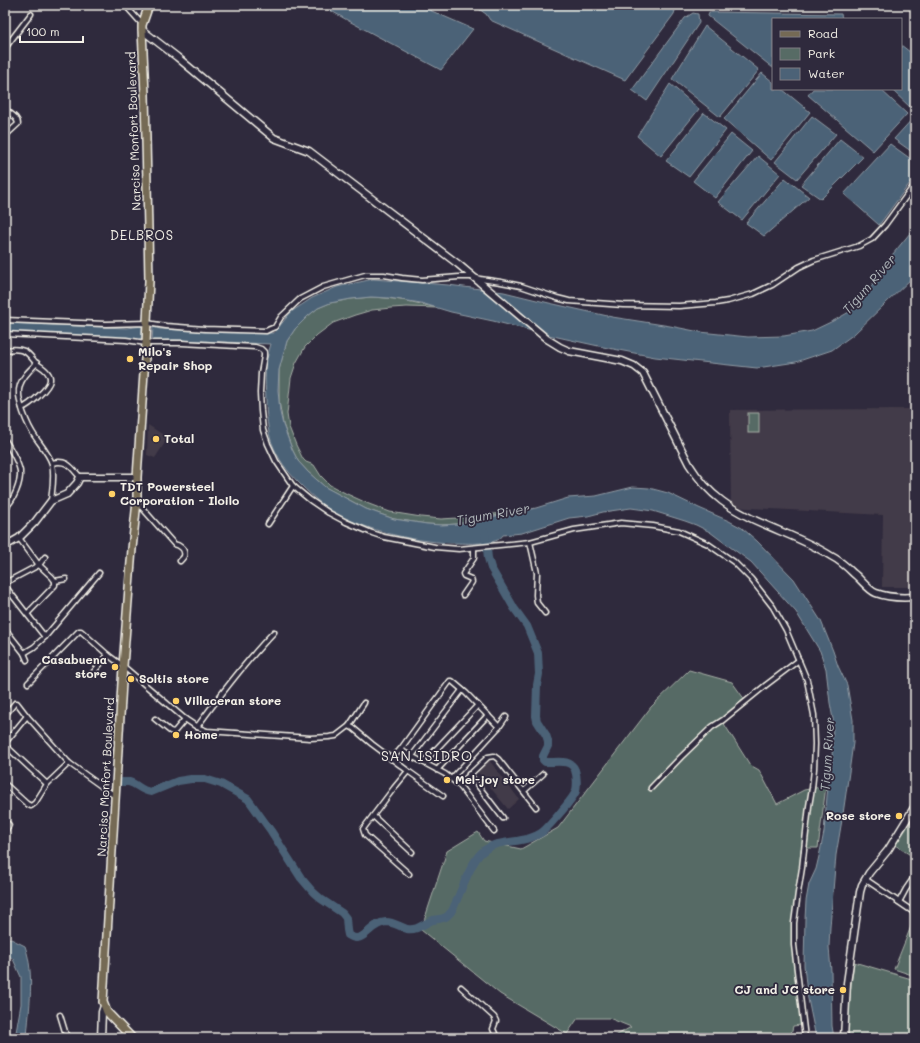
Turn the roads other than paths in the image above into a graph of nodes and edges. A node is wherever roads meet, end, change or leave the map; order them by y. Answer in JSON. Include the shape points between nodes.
{"nodes":[{"id":1,"x":125,"y":5,"type":"edge"},
{"id":2,"x":149,"y":5,"type":"edge"},
{"id":3,"x":31,"y":14,"type":"dead end"},
{"id":4,"x":142,"y":27,"type":"junction"},
{"id":5,"x":5,"y":48,"type":"edge"},
{"id":6,"x":5,"y":109,"type":"edge"},
{"id":7,"x":5,"y":136,"type":"edge"},
{"id":8,"x":915,"y":184,"type":"edge"},
{"id":9,"x":473,"y":277,"type":"junction"},
{"id":10,"x":5,"y":320,"type":"edge"},
{"id":11,"x":147,"y":323,"type":"junction"},
{"id":12,"x":5,"y":334,"type":"edge"},
{"id":13,"x":146,"y":343,"type":"junction"},
{"id":14,"x":5,"y":350,"type":"edge"},
{"id":15,"x":37,"y":363,"type":"junction"},
{"id":16,"x":22,"y":408,"type":"junction"},
{"id":17,"x":5,"y":440,"type":"edge"},
{"id":18,"x":52,"y":463,"type":"junction"},
{"id":19,"x":80,"y":477,"type":"junction"},
{"id":20,"x":137,"y":477,"type":"junction"},
{"id":21,"x":293,"y":486,"type":"junction"},
{"id":22,"x":51,"y":501,"type":"junction"},
{"id":23,"x":137,"y":501,"type":"junction"},
{"id":24,"x":5,"y":508,"type":"edge"},
{"id":25,"x":268,"y":524,"type":"dead end"},
{"id":26,"x":19,"y":538,"type":"junction"},
{"id":27,"x":530,"y":542,"type":"junction"},
{"id":28,"x":5,"y":546,"type":"edge"},
{"id":29,"x":476,"y":548,"type":"junction"},
{"id":30,"x":45,"y":557,"type":"dead end"},
{"id":31,"x":180,"y":561,"type":"dead end"},
{"id":32,"x":39,"y":565,"type":"junction"},
{"id":33,"x":99,"y":573,"type":"dead end"},
{"id":34,"x":66,"y":578,"type":"dead end"},
{"id":35,"x":55,"y":581,"type":"junction"},
{"id":36,"x":5,"y":584,"type":"edge"},
{"id":37,"x":463,"y":595,"type":"dead end"},
{"id":38,"x":915,"y":597,"type":"edge"},
{"id":39,"x":545,"y":613,"type":"dead end"},
{"id":40,"x":26,"y":614,"type":"junction"},
{"id":41,"x":5,"y":629,"type":"edge"},
{"id":42,"x":274,"y":632,"type":"dead end"},
{"id":43,"x":45,"y":637,"type":"junction"},
{"id":44,"x":24,"y":653,"type":"junction"},
{"id":45,"x":108,"y":655,"type":"junction"},
{"id":46,"x":27,"y":660,"type":"dead end"},
{"id":47,"x":799,"y":660,"type":"junction"},
{"id":48,"x":123,"y":666,"type":"junction"},
{"id":49,"x":91,"y":675,"type":"dead end"},
{"id":50,"x":28,"y":683,"type":"dead end"},
{"id":51,"x":462,"y":690,"type":"junction"},
{"id":52,"x":364,"y":703,"type":"dead end"},
{"id":53,"x":478,"y":705,"type":"junction"},
{"id":54,"x":5,"y":715,"type":"edge"},
{"id":55,"x":27,"y":716,"type":"junction"},
{"id":56,"x":488,"y":716,"type":"junction"},
{"id":57,"x":506,"y":717,"type":"dead end"},
{"id":58,"x":155,"y":719,"type":"dead end"},
{"id":59,"x":185,"y":719,"type":"junction"},
{"id":60,"x":349,"y":726,"type":"junction"},
{"id":61,"x":498,"y":726,"type":"junction"},
{"id":62,"x":197,"y":727,"type":"junction"},
{"id":63,"x":5,"y":744,"type":"edge"},
{"id":64,"x":400,"y":750,"type":"junction"},
{"id":65,"x":412,"y":756,"type":"junction"},
{"id":66,"x":391,"y":759,"type":"junction"},
{"id":67,"x":424,"y":762,"type":"junction"},
{"id":68,"x":69,"y":763,"type":"junction"},
{"id":69,"x":437,"y":770,"type":"junction"},
{"id":70,"x":408,"y":771,"type":"junction"},
{"id":71,"x":469,"y":774,"type":"junction"},
{"id":72,"x":543,"y":774,"type":"dead end"},
{"id":73,"x":452,"y":778,"type":"junction"},
{"id":74,"x":5,"y":784,"type":"edge"},
{"id":75,"x":47,"y":784,"type":"junction"},
{"id":76,"x":459,"y":785,"type":"junction"},
{"id":77,"x":651,"y":788,"type":"dead end"},
{"id":78,"x":524,"y":791,"type":"junction"},
{"id":79,"x":443,"y":796,"type":"dead end"},
{"id":80,"x":116,"y":797,"type":"junction"},
{"id":81,"x":536,"y":807,"type":"dead end"},
{"id":82,"x":914,"y":810,"type":"edge"},
{"id":83,"x":372,"y":816,"type":"junction"},
{"id":84,"x":503,"y":818,"type":"dead end"},
{"id":85,"x":5,"y":821,"type":"edge"},
{"id":86,"x":494,"y":831,"type":"dead end"},
{"id":87,"x":5,"y":832,"type":"edge"},
{"id":88,"x":412,"y":852,"type":"dead end"},
{"id":89,"x":408,"y":874,"type":"dead end"},
{"id":90,"x":915,"y":876,"type":"edge"},
{"id":91,"x":865,"y":879,"type":"junction"},
{"id":92,"x":899,"y":902,"type":"junction"},
{"id":93,"x":915,"y":912,"type":"edge"},
{"id":94,"x":461,"y":987,"type":"dead end"},
{"id":95,"x":104,"y":1006,"type":"junction"},
{"id":96,"x":60,"y":1015,"type":"dead end"},
{"id":97,"x":67,"y":1038,"type":"edge"},
{"id":98,"x":101,"y":1038,"type":"edge"},
{"id":99,"x":132,"y":1038,"type":"edge"},
{"id":100,"x":497,"y":1038,"type":"edge"},
{"id":101,"x":805,"y":1038,"type":"edge"},
{"id":102,"x":844,"y":1038,"type":"edge"}],
"edges":[{"from":1,"to":4,"type":"street"},
{"from":2,"to":4,"type":"main road","name":"Narciso Monfort Boulevard"},
{"from":3,"to":5,"type":"street"},
{"from":4,"to":9,"type":"street","via":[[274,138],[309,150]]},
{"from":4,"to":11,"type":"main road","name":"Narciso Monfort Boulevard","via":[[148,229]]},
{"from":6,"to":7,"type":"street","via":[[17,118],[18,124]]},
{"from":8,"to":9,"type":"street","via":[[872,239],[859,246],[814,260],[772,285],[728,301],[679,306],[623,306],[558,298],[521,286]]},
{"from":9,"to":11,"type":"street","via":[[422,280],[376,274],[357,277],[323,287],[300,299],[275,327],[266,330],[205,329]]},
{"from":9,"to":38,"type":"street","via":[[546,339],[560,347],[622,361],[643,373],[689,464],[722,501],[832,556],[874,592],[890,598]]},
{"from":10,"to":11,"type":"street"},
{"from":11,"to":13,"type":"main road","name":"Narciso Monfort Boulevard"},
{"from":12,"to":13,"type":"street"},
{"from":13,"to":20,"type":"main road","name":"Narciso Monfort Boulevard"},
{"from":13,"to":21,"type":"street","via":[[261,349],[264,352],[260,393],[264,430],[276,461]]},
{"from":14,"to":15,"type":"street","via":[[23,350]]},
{"from":15,"to":16,"type":"street","via":[[19,386]]},
{"from":15,"to":16,"type":"street","via":[[51,379],[39,395]]},
{"from":16,"to":18,"type":"street","via":[[32,432]]},
{"from":17,"to":24,"type":"street","via":[[20,470],[14,497]]},
{"from":18,"to":19,"type":"street","via":[[63,461]]},
{"from":18,"to":22,"type":"street"},
{"from":19,"to":20,"type":"street"},
{"from":19,"to":22,"type":"street","via":[[67,494]]},
{"from":20,"to":23,"type":"main road","name":"Narciso Monfort Boulevard"},
{"from":21,"to":25,"type":"street"},
{"from":21,"to":29,"type":"street","via":[[329,513],[372,533],[435,547]]},
{"from":22,"to":26,"type":"street"},
{"from":23,"to":31,"type":"street","via":[[174,544],[184,550],[184,557]]},
{"from":23,"to":48,"type":"main road","name":"Narciso Monfort Boulevard"},
{"from":26,"to":28,"type":"street"},
{"from":26,"to":32,"type":"street"},
{"from":27,"to":29,"type":"street"},
{"from":27,"to":39,"type":"street","via":[[536,573],[537,602]]},
{"from":27,"to":47,"type":"street","via":[[574,530],[621,523],[680,531],[708,544],[734,562],[751,579],[773,607]]},
{"from":29,"to":37,"type":"street","via":[[474,558],[463,574],[472,582]]},
{"from":30,"to":32,"type":"street"},
{"from":32,"to":35,"type":"street"},
{"from":32,"to":36,"type":"street"},
{"from":33,"to":43,"type":"street"},
{"from":34,"to":35,"type":"street"},
{"from":35,"to":40,"type":"street","via":[[55,585]]},
{"from":36,"to":40,"type":"street"},
{"from":40,"to":43,"type":"street"},
{"from":41,"to":44,"type":"street"},
{"from":42,"to":62,"type":"street","via":[[257,649]]},
{"from":43,"to":44,"type":"street"},
{"from":44,"to":46,"type":"street"},
{"from":45,"to":48,"type":"street"},
{"from":45,"to":49,"type":"street"},
{"from":45,"to":50,"type":"street","via":[[79,631]]},
{"from":47,"to":77,"type":"street","via":[[712,727]]},
{"from":47,"to":101,"type":"street","via":[[807,680],[814,715],[815,744],[812,788],[794,923],[794,945]]},
{"from":48,"to":59,"type":"street"},
{"from":48,"to":80,"type":"main road","name":"Narciso Monfort Boulevard"},
{"from":51,"to":53,"type":"street"},
{"from":51,"to":64,"type":"street","via":[[450,681]]},
{"from":51,"to":65,"type":"street"},
{"from":52,"to":60,"type":"street"},
{"from":53,"to":56,"type":"street"},
{"from":53,"to":67,"type":"street"},
{"from":54,"to":55,"type":"street","via":[[15,703]]},
{"from":55,"to":63,"type":"street"},
{"from":55,"to":68,"type":"street"},
{"from":56,"to":61,"type":"street"},
{"from":56,"to":69,"type":"street"},
{"from":57,"to":61,"type":"street"},
{"from":58,"to":59,"type":"street","via":[[173,732]]},
{"from":59,"to":62,"type":"street"},
{"from":60,"to":62,"type":"street","via":[[336,736],[310,738],[207,731]]},
{"from":60,"to":66,"type":"street"},
{"from":61,"to":73,"type":"street"},
{"from":63,"to":75,"type":"street"},
{"from":64,"to":65,"type":"street"},
{"from":64,"to":66,"type":"street"},
{"from":65,"to":67,"type":"street"},
{"from":66,"to":70,"type":"street"},
{"from":67,"to":69,"type":"street"},
{"from":68,"to":75,"type":"street"},
{"from":68,"to":80,"type":"street"},
{"from":69,"to":73,"type":"street"},
{"from":70,"to":79,"type":"street"},
{"from":70,"to":83,"type":"street"},
{"from":71,"to":76,"type":"street"},
{"from":71,"to":78,"type":"street","via":[[488,757],[494,756]]},
{"from":71,"to":84,"type":"street"},
{"from":72,"to":78,"type":"street"},
{"from":73,"to":76,"type":"street"},
{"from":74,"to":75,"type":"street","via":[[31,806]]},
{"from":76,"to":86,"type":"street"},
{"from":78,"to":81,"type":"street"},
{"from":80,"to":95,"type":"main road","name":"Narciso Monfort Boulevard"},
{"from":82,"to":91,"type":"street"},
{"from":83,"to":88,"type":"street"},
{"from":83,"to":89,"type":"street","via":[[363,829],[365,835]]},
{"from":85,"to":87,"type":"street","via":[[9,825]]},
{"from":90,"to":92,"type":"street"},
{"from":91,"to":92,"type":"street"},
{"from":91,"to":102,"type":"street","via":[[860,892],[847,983]]},
{"from":92,"to":93,"type":"street"},
{"from":94,"to":100,"type":"street","via":[[494,1017],[496,1021],[493,1028]]},
{"from":95,"to":98,"type":"street"},
{"from":95,"to":99,"type":"main road"},
{"from":96,"to":97,"type":"street"}]}
